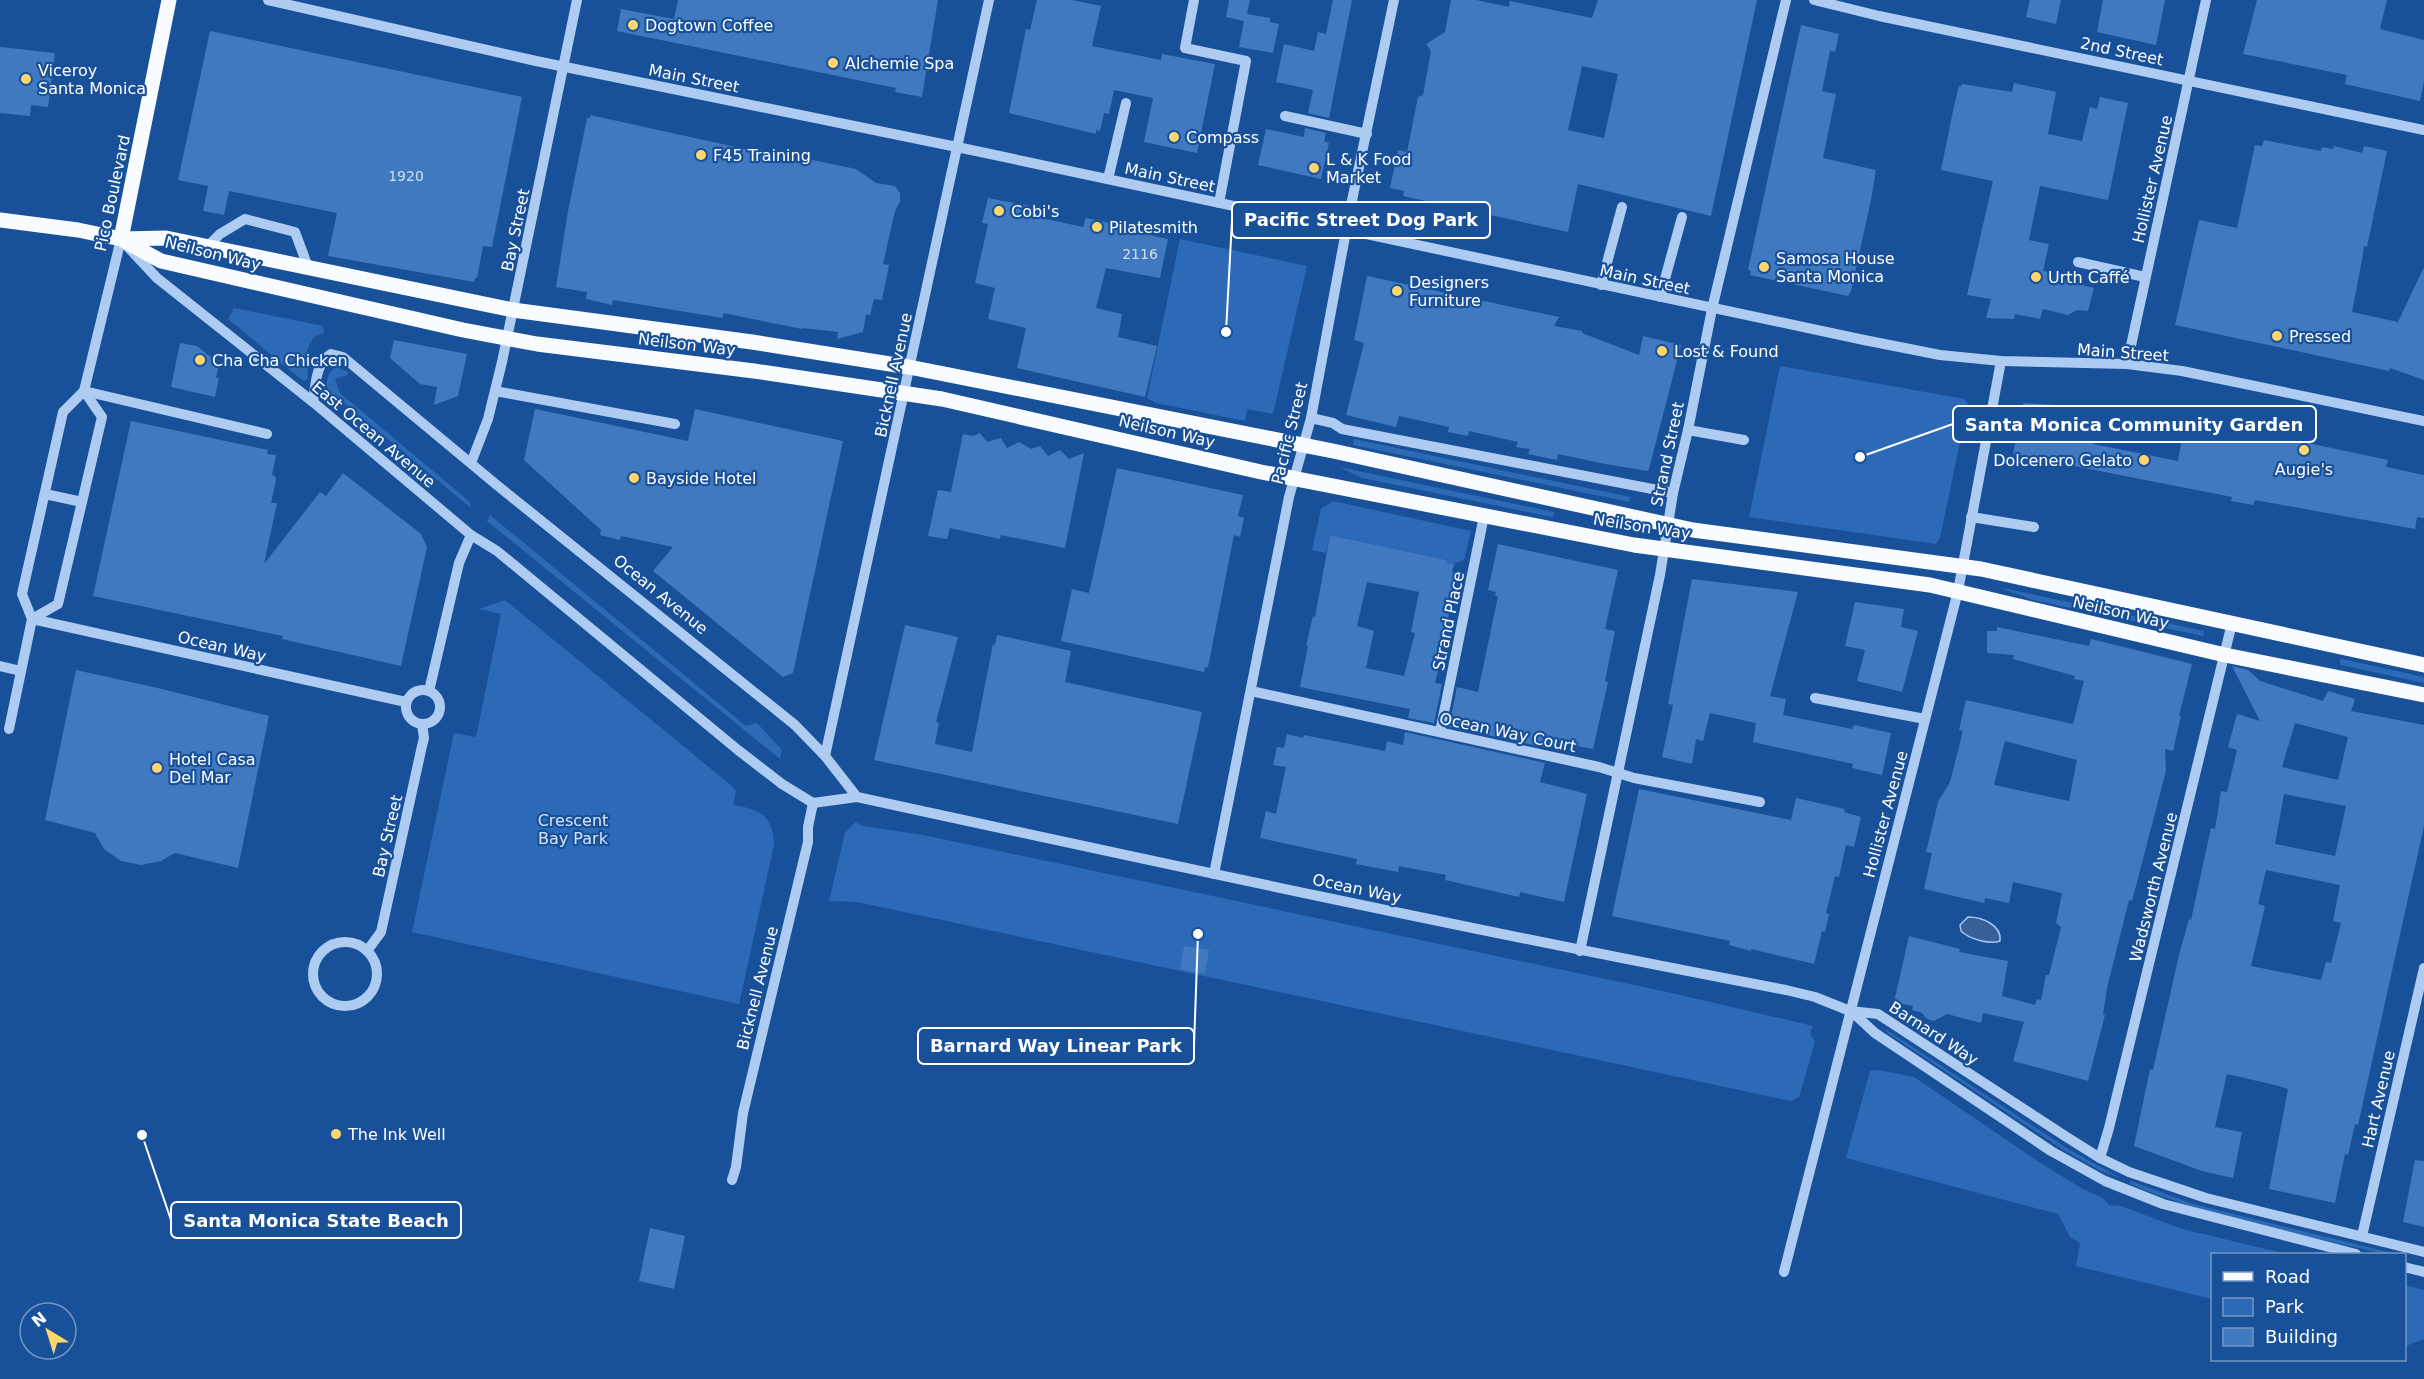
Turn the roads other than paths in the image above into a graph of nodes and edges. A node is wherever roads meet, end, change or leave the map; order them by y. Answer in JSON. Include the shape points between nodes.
{"nodes":[{"id":1,"x":169,"y":0,"type":"edge"},
{"id":2,"x":268,"y":0,"type":"edge"},
{"id":3,"x":576,"y":0,"type":"edge"},
{"id":4,"x":989,"y":0,"type":"edge"},
{"id":5,"x":1194,"y":0,"type":"edge"},
{"id":6,"x":1394,"y":0,"type":"edge"},
{"id":7,"x":1786,"y":0,"type":"edge"},
{"id":8,"x":1814,"y":0,"type":"edge"},
{"id":9,"x":2206,"y":0,"type":"edge"},
{"id":10,"x":564,"y":67,"type":"junction"},
{"id":11,"x":2190,"y":80,"type":"junction"},
{"id":12,"x":1125,"y":103,"type":"dead end"},
{"id":13,"x":1285,"y":116,"type":"dead end"},
{"id":14,"x":2424,"y":130,"type":"edge"},
{"id":15,"x":1367,"y":134,"type":"junction"},
{"id":16,"x":957,"y":147,"type":"junction"},
{"id":17,"x":1108,"y":179,"type":"junction"},
{"id":18,"x":1219,"y":203,"type":"junction"},
{"id":19,"x":1622,"y":207,"type":"dead end"},
{"id":20,"x":1682,"y":217,"type":"dead end"},
{"id":21,"x":0,"y":220,"type":"edge"},
{"id":22,"x":1346,"y":231,"type":"junction"},
{"id":23,"x":121,"y":239,"type":"junction"},
{"id":24,"x":207,"y":247,"type":"junction"},
{"id":25,"x":2078,"y":262,"type":"dead end"},
{"id":26,"x":308,"y":267,"type":"junction"},
{"id":27,"x":2145,"y":277,"type":"junction"},
{"id":28,"x":1601,"y":285,"type":"junction"},
{"id":29,"x":1660,"y":297,"type":"junction"},
{"id":30,"x":1712,"y":309,"type":"junction"},
{"id":31,"x":513,"y":310,"type":"junction"},
{"id":32,"x":507,"y":339,"type":"junction"},
{"id":33,"x":2001,"y":361,"type":"junction"},
{"id":34,"x":2127,"y":364,"type":"junction"},
{"id":35,"x":908,"y":372,"type":"junction"},
{"id":36,"x":84,"y":391,"type":"junction"},
{"id":37,"x":495,"y":391,"type":"junction"},
{"id":38,"x":904,"y":394,"type":"junction"},
{"id":39,"x":313,"y":402,"type":"junction"},
{"id":40,"x":1311,"y":418,"type":"junction"},
{"id":41,"x":2424,"y":421,"type":"edge"},
{"id":42,"x":675,"y":424,"type":"dead end"},
{"id":43,"x":1688,"y":430,"type":"junction"},
{"id":44,"x":267,"y":434,"type":"dead end"},
{"id":45,"x":1744,"y":440,"type":"dead end"},
{"id":46,"x":1301,"y":452,"type":"junction"},
{"id":47,"x":471,"y":463,"type":"junction"},
{"id":48,"x":1294,"y":477,"type":"junction"},
{"id":49,"x":1673,"y":493,"type":"junction"},
{"id":50,"x":45,"y":494,"type":"junction"},
{"id":51,"x":82,"y":502,"type":"junction"},
{"id":52,"x":1484,"y":516,"type":"junction"},
{"id":53,"x":1971,"y":517,"type":"junction"},
{"id":54,"x":2034,"y":527,"type":"dead end"},
{"id":55,"x":471,"y":535,"type":"junction"},
{"id":56,"x":1667,"y":537,"type":"junction"},
{"id":57,"x":1963,"y":566,"type":"junction"},
{"id":58,"x":1958,"y":591,"type":"junction"},
{"id":59,"x":32,"y":619,"type":"junction"},
{"id":60,"x":2232,"y":623,"type":"junction"},
{"id":61,"x":2225,"y":655,"type":"junction"},
{"id":62,"x":2424,"y":665,"type":"edge"},
{"id":63,"x":0,"y":666,"type":"edge"},
{"id":64,"x":21,"y":671,"type":"junction"},
{"id":65,"x":429,"y":691,"type":"junction"},
{"id":66,"x":1251,"y":691,"type":"junction"},
{"id":67,"x":2424,"y":695,"type":"edge"},
{"id":68,"x":1815,"y":698,"type":"dead end"},
{"id":69,"x":406,"y":702,"type":"junction"},
{"id":70,"x":1925,"y":719,"type":"junction"},
{"id":71,"x":422,"y":724,"type":"junction"},
{"id":72,"x":9,"y":729,"type":"dead end"},
{"id":73,"x":1440,"y":732,"type":"junction"},
{"id":74,"x":825,"y":756,"type":"junction"},
{"id":75,"x":1616,"y":774,"type":"junction"},
{"id":76,"x":857,"y":797,"type":"junction"},
{"id":77,"x":1760,"y":802,"type":"dead end"},
{"id":78,"x":813,"y":803,"type":"junction"},
{"id":79,"x":1214,"y":874,"type":"junction"},
{"id":80,"x":367,"y":951,"type":"junction"},
{"id":81,"x":1580,"y":951,"type":"junction"},
{"id":82,"x":2424,"y":968,"type":"edge"},
{"id":83,"x":1850,"y":1011,"type":"junction"},
{"id":84,"x":2100,"y":1158,"type":"junction"},
{"id":85,"x":732,"y":1180,"type":"dead end"},
{"id":86,"x":2362,"y":1236,"type":"junction"},
{"id":87,"x":2424,"y":1252,"type":"edge"},
{"id":88,"x":2352,"y":1253,"type":"edge"},
{"id":89,"x":2406,"y":1268,"type":"edge"},
{"id":90,"x":1784,"y":1272,"type":"dead end"},
{"id":91,"x":2424,"y":1272,"type":"edge"}],
"edges":[{"from":1,"to":23,"type":"main road","name":"Pico Boulevard"},
{"from":2,"to":10,"type":"street","name":"Main Street"},
{"from":3,"to":10,"type":"street","name":"Bay Street"},
{"from":4,"to":16,"type":"street","name":"Bicknell Avenue"},
{"from":5,"to":18,"type":"street","via":[[1185,48],[1246,61]]},
{"from":6,"to":15,"type":"street","name":"Pacific Street"},
{"from":7,"to":30,"type":"street","name":"Strand Street"},
{"from":8,"to":11,"type":"street","name":"2nd Street"},
{"from":9,"to":11,"type":"street","name":"Hollister Avenue"},
{"from":10,"to":16,"type":"street","name":"Main Street"},
{"from":10,"to":31,"type":"street","name":"Bay Street"},
{"from":11,"to":14,"type":"street","name":"2nd Street"},
{"from":11,"to":27,"type":"street","name":"Hollister Avenue"},
{"from":12,"to":17,"type":"street"},
{"from":13,"to":15,"type":"street"},
{"from":15,"to":22,"type":"street","name":"Pacific Street"},
{"from":16,"to":17,"type":"street","name":"Main Street"},
{"from":16,"to":35,"type":"street","name":"Bicknell Avenue"},
{"from":17,"to":18,"type":"street","name":"Main Street"},
{"from":18,"to":22,"type":"street","name":"Main Street"},
{"from":19,"to":28,"type":"street"},
{"from":20,"to":29,"type":"street"},
{"from":21,"to":23,"type":"main road"},
{"from":22,"to":28,"type":"street","name":"Main Street"},
{"from":22,"to":40,"type":"street","name":"Pacific Street"},
{"from":23,"to":24,"type":"main road","name":"Neilson Way","via":[[166,238]]},
{"from":23,"to":32,"type":"main road","name":"Neilson Way","via":[[161,261]]},
{"from":23,"to":36,"type":"street","name":"Pico Boulevard"},
{"from":23,"to":39,"type":"street","name":"East Ocean Avenue","via":[[157,278]]},
{"from":24,"to":26,"type":"main road","name":"Neilson Way"},
{"from":24,"to":26,"type":"street","via":[[245,219],[295,232]]},
{"from":25,"to":27,"type":"street"},
{"from":26,"to":31,"type":"main road","name":"Neilson Way"},
{"from":27,"to":34,"type":"street","name":"Hollister Avenue"},
{"from":28,"to":29,"type":"street","name":"Main Street"},
{"from":29,"to":30,"type":"street","name":"Main Street"},
{"from":30,"to":33,"type":"street","name":"Main Street","via":[[1932,354]]},
{"from":30,"to":43,"type":"street","name":"Strand Street"},
{"from":31,"to":32,"type":"street","name":"Bay Street"},
{"from":31,"to":35,"type":"main road","name":"Neilson Way","via":[[752,342]]},
{"from":32,"to":37,"type":"street","name":"Bay Street"},
{"from":32,"to":38,"type":"main road","name":"Neilson Way"},
{"from":33,"to":34,"type":"street","name":"Main Street"},
{"from":33,"to":53,"type":"street","name":"Hollister Avenue"},
{"from":34,"to":41,"type":"street","name":"Main Street","via":[[2182,371]]},
{"from":35,"to":38,"type":"street","name":"Bicknell Avenue"},
{"from":35,"to":46,"type":"main road","name":"Neilson Way"},
{"from":36,"to":44,"type":"street"},
{"from":36,"to":50,"type":"street","via":[[63,412]]},
{"from":36,"to":51,"type":"street","via":[[102,417]]},
{"from":37,"to":42,"type":"street"},
{"from":37,"to":47,"type":"street","name":"Bay Street"},
{"from":38,"to":48,"type":"main road","name":"Neilson Way","via":[[942,399]]},
{"from":38,"to":74,"type":"street","name":"Bicknell Avenue"},
{"from":39,"to":47,"type":"street","name":"Ocean Avenue","via":[[323,359],[331,354],[343,357]]},
{"from":39,"to":55,"type":"street","name":"East Ocean Avenue"},
{"from":40,"to":46,"type":"street","name":"Pacific Street"},
{"from":40,"to":49,"type":"street","via":[[1342,429]]},
{"from":43,"to":45,"type":"street"},
{"from":43,"to":49,"type":"street","name":"Strand Street"},
{"from":46,"to":48,"type":"street","name":"Pacific Street"},
{"from":46,"to":56,"type":"main road","name":"Neilson Way"},
{"from":47,"to":74,"type":"street","name":"Ocean Avenue","via":[[795,725]]},
{"from":48,"to":52,"type":"main road","name":"Neilson Way"},
{"from":48,"to":66,"type":"street","name":"Pacific Street"},
{"from":49,"to":56,"type":"street","name":"Strand Street"},
{"from":50,"to":51,"type":"street"},
{"from":50,"to":59,"type":"street","via":[[22,594]]},
{"from":51,"to":59,"type":"street","via":[[58,604]]},
{"from":52,"to":56,"type":"main road","name":"Neilson Way","via":[[1634,545]]},
{"from":52,"to":73,"type":"street","name":"Strand Place"},
{"from":53,"to":54,"type":"street"},
{"from":53,"to":57,"type":"street","name":"Hollister Avenue"},
{"from":55,"to":65,"type":"street","via":[[459,564]]},
{"from":55,"to":78,"type":"street","via":[[497,551],[738,750]]},
{"from":56,"to":57,"type":"main road","name":"Neilson Way","via":[[1693,530]]},
{"from":56,"to":58,"type":"main road","name":"Neilson Way"},
{"from":56,"to":75,"type":"street","name":"Strand Street"},
{"from":57,"to":58,"type":"street","name":"Hollister Avenue"},
{"from":57,"to":60,"type":"main road","name":"Neilson Way"},
{"from":58,"to":61,"type":"main road","name":"Neilson Way"},
{"from":58,"to":70,"type":"street","name":"Hollister Avenue"},
{"from":59,"to":64,"type":"street"},
{"from":59,"to":69,"type":"street","name":"Ocean Way"},
{"from":60,"to":61,"type":"street","name":"Wadsworth Avenue"},
{"from":60,"to":62,"type":"main road","name":"Neilson Way"},
{"from":61,"to":67,"type":"main road","name":"Neilson Way"},
{"from":61,"to":84,"type":"street","name":"Wadsworth Avenue"},
{"from":63,"to":64,"type":"street"},
{"from":64,"to":72,"type":"street"},
{"from":65,"to":69,"type":"street","via":[[412,693]]},
{"from":65,"to":71,"type":"street","via":[[437,697],[440,708],[432,722]]},
{"from":66,"to":73,"type":"street","name":"Ocean Way Court"},
{"from":66,"to":79,"type":"street","name":"Pacific Street"},
{"from":68,"to":70,"type":"street"},
{"from":69,"to":71,"type":"street","via":[[409,717]]},
{"from":70,"to":83,"type":"street","name":"Hollister Avenue"},
{"from":71,"to":80,"type":"street","name":"Bay Street","via":[[424,738],[381,932]]},
{"from":73,"to":75,"type":"street","name":"Ocean Way Court"},
{"from":74,"to":76,"type":"street"},
{"from":75,"to":77,"type":"street","name":"Ocean Way Court"},
{"from":75,"to":81,"type":"street","name":"Strand Street"},
{"from":76,"to":78,"type":"street","name":"Ocean Way"},
{"from":76,"to":79,"type":"street","name":"Ocean Way"},
{"from":78,"to":85,"type":"street","name":"Bicknell Avenue","via":[[808,842],[743,1113]]},
{"from":79,"to":81,"type":"street","name":"Ocean Way"},
{"from":80,"to":80,"type":"street","via":[[348,942],[327,947],[315,964],[313,975],[321,995],[340,1005],[368,996],[374,988],[377,968]]},
{"from":81,"to":83,"type":"street","name":"Ocean Way","via":[[1786,990]]},
{"from":82,"to":86,"type":"street","name":"Hart Avenue"},
{"from":83,"to":84,"type":"street","name":"Barnard Way","via":[[1878,1014]]},
{"from":83,"to":88,"type":"street","name":"Barnard Way","via":[[1875,1033],[1953,1086],[2051,1151],[2105,1181],[2180,1209]]},
{"from":83,"to":90,"type":"street","name":"Hollister Avenue"},
{"from":84,"to":86,"type":"street","name":"Barnard Way","via":[[2206,1198]]},
{"from":86,"to":87,"type":"street","name":"Barnard Way"},
{"from":89,"to":91,"type":"street"}]}
